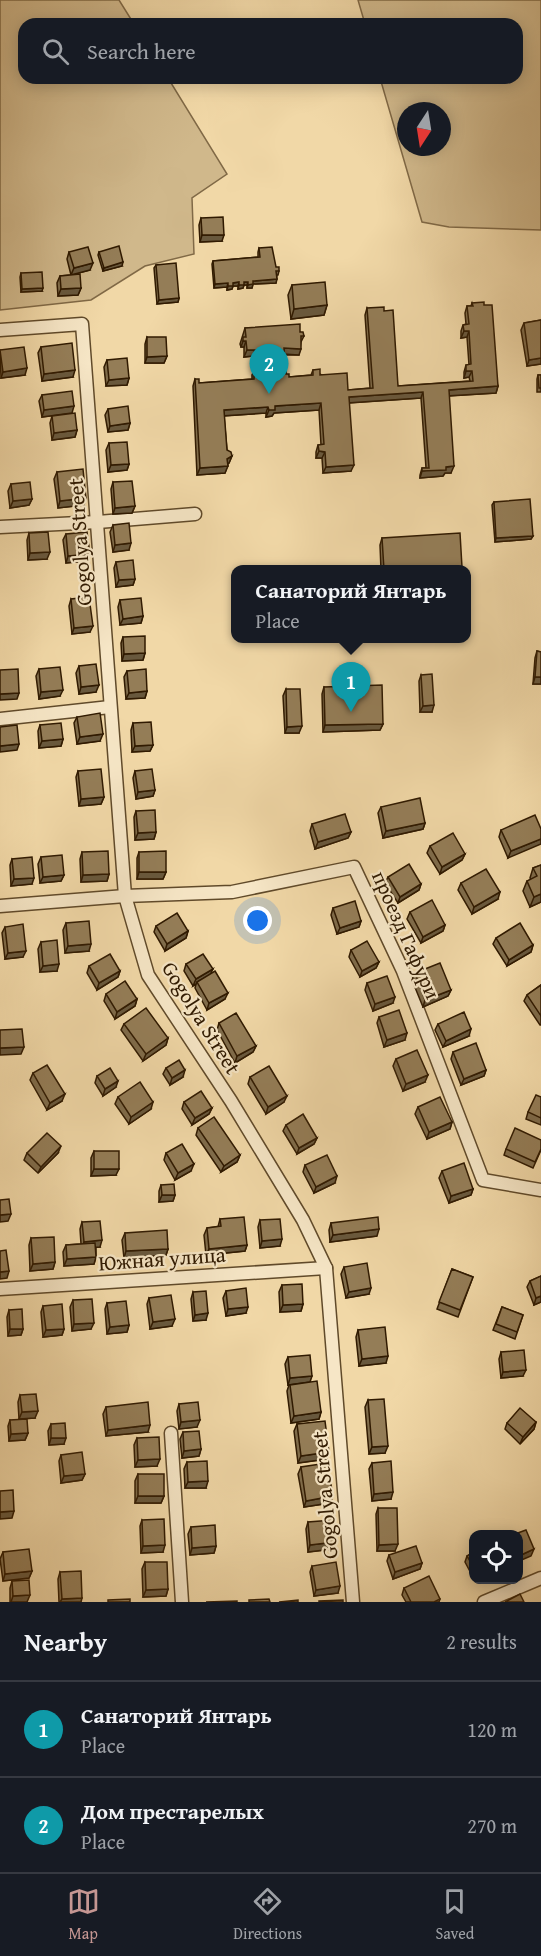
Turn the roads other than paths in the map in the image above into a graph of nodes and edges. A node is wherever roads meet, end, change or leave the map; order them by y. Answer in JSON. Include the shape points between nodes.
{"nodes":[{"id":1,"x":0,"y":330,"type":"edge"},
{"id":2,"x":195,"y":514,"type":"dead end"},
{"id":3,"x":98,"y":522,"type":"junction"},
{"id":4,"x":0,"y":528,"type":"edge"},
{"id":5,"x":110,"y":707,"type":"junction"},
{"id":6,"x":0,"y":719,"type":"edge"},
{"id":7,"x":125,"y":896,"type":"junction"},
{"id":8,"x":0,"y":906,"type":"edge"},
{"id":9,"x":541,"y":1190,"type":"edge"},
{"id":10,"x":326,"y":1268,"type":"junction"},
{"id":11,"x":0,"y":1289,"type":"edge"},
{"id":12,"x":171,"y":1433,"type":"dead end"},
{"id":13,"x":541,"y":1578,"type":"edge"},
{"id":14,"x":182,"y":1602,"type":"edge"},
{"id":15,"x":353,"y":1602,"type":"edge"},
{"id":16,"x":484,"y":1602,"type":"edge"}],
"edges":[{"from":1,"to":3,"type":"street","name":"Gogolya Street","via":[[82,324]]},
{"from":2,"to":3,"type":"street"},
{"from":3,"to":4,"type":"street"},
{"from":3,"to":5,"type":"street","name":"Gogolya Street"},
{"from":5,"to":6,"type":"street"},
{"from":5,"to":7,"type":"street","name":"Gogolya Street"},
{"from":7,"to":8,"type":"street"},
{"from":7,"to":9,"type":"street","name":"проезд Гафури","via":[[232,891],[354,867],[403,971],[483,1180]]},
{"from":7,"to":10,"type":"street","name":"Gogolya Street","via":[[148,975],[231,1101],[303,1220]]},
{"from":10,"to":11,"type":"street","name":"Южная улица"},
{"from":10,"to":15,"type":"street","name":"Gogolya Street"},
{"from":12,"to":14,"type":"street"},
{"from":13,"to":16,"type":"street"}]}
